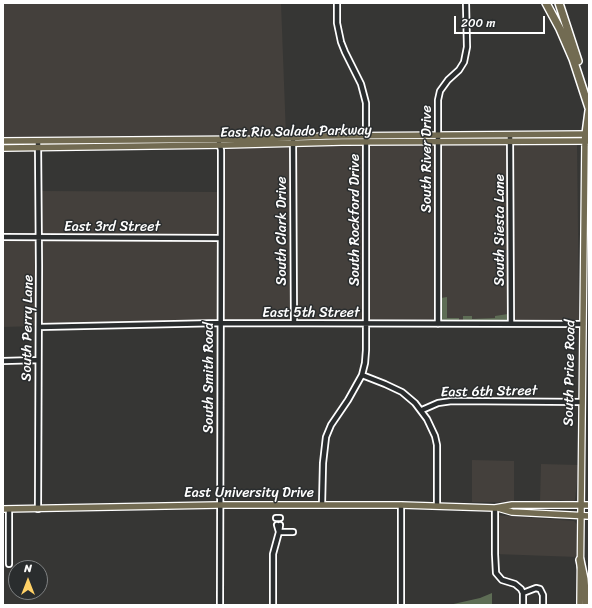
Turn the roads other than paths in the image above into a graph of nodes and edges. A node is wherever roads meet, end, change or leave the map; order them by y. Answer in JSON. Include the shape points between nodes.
{"nodes":[{"id":1,"x":337,"y":3,"type":"edge"},
{"id":2,"x":466,"y":3,"type":"edge"},
{"id":3,"x":546,"y":3,"type":"edge"},
{"id":4,"x":559,"y":3,"type":"edge"},
{"id":5,"x":577,"y":65,"type":"junction"},
{"id":6,"x":589,"y":96,"type":"edge"},
{"id":7,"x":589,"y":108,"type":"edge"},
{"id":8,"x":589,"y":111,"type":"edge"},
{"id":9,"x":587,"y":138,"type":"edge"},
{"id":10,"x":366,"y":139,"type":"junction"},
{"id":11,"x":438,"y":139,"type":"junction"},
{"id":12,"x":510,"y":139,"type":"junction"},
{"id":13,"x":3,"y":141,"type":"edge"},
{"id":14,"x":293,"y":141,"type":"junction"},
{"id":15,"x":221,"y":144,"type":"junction"},
{"id":16,"x":39,"y":145,"type":"junction"},
{"id":17,"x":3,"y":148,"type":"edge"},
{"id":18,"x":3,"y":237,"type":"edge"},
{"id":19,"x":39,"y":237,"type":"junction"},
{"id":20,"x":220,"y":238,"type":"junction"},
{"id":21,"x":220,"y":323,"type":"junction"},
{"id":22,"x":294,"y":323,"type":"junction"},
{"id":23,"x":366,"y":324,"type":"junction"},
{"id":24,"x":438,"y":324,"type":"junction"},
{"id":25,"x":511,"y":324,"type":"junction"},
{"id":26,"x":583,"y":324,"type":"junction"},
{"id":27,"x":39,"y":327,"type":"junction"},
{"id":28,"x":38,"y":360,"type":"junction"},
{"id":29,"x":3,"y":361,"type":"edge"},
{"id":30,"x":362,"y":375,"type":"junction"},
{"id":31,"x":582,"y":402,"type":"junction"},
{"id":32,"x":422,"y":410,"type":"junction"},
{"id":33,"x":219,"y":505,"type":"junction"},
{"id":34,"x":322,"y":505,"type":"junction"},
{"id":35,"x":401,"y":505,"type":"junction"},
{"id":36,"x":541,"y":505,"type":"junction"},
{"id":37,"x":581,"y":505,"type":"junction"},
{"id":38,"x":589,"y":505,"type":"edge"},
{"id":39,"x":437,"y":506,"type":"junction"},
{"id":40,"x":495,"y":508,"type":"junction"},
{"id":41,"x":6,"y":509,"type":"edge"},
{"id":42,"x":38,"y":509,"type":"junction"},
{"id":43,"x":512,"y":512,"type":"junction"},
{"id":44,"x":581,"y":516,"type":"junction"},
{"id":45,"x":589,"y":516,"type":"edge"},
{"id":46,"x":278,"y":522,"type":"dead end"},
{"id":47,"x":279,"y":532,"type":"junction"},
{"id":48,"x":293,"y":532,"type":"dead end"},
{"id":49,"x":9,"y":560,"type":"edge"},
{"id":50,"x":580,"y":560,"type":"junction"},
{"id":51,"x":523,"y":593,"type":"junction"},
{"id":52,"x":220,"y":605,"type":"edge"},
{"id":53,"x":273,"y":605,"type":"edge"},
{"id":54,"x":401,"y":605,"type":"edge"},
{"id":55,"x":523,"y":605,"type":"edge"},
{"id":56,"x":544,"y":605,"type":"edge"},
{"id":57,"x":580,"y":605,"type":"edge"},
{"id":58,"x":586,"y":605,"type":"edge"}],
"edges":[{"from":1,"to":10,"type":"street","name":"South Rockford Drive","via":[[337,23],[344,52],[365,96]]},
{"from":2,"to":11,"type":"street","name":"South River Drive","via":[[465,59],[459,70],[440,91]]},
{"from":3,"to":5,"type":"highway"},
{"from":4,"to":5,"type":"highway"},
{"from":5,"to":6,"type":"highway"},
{"from":5,"to":7,"type":"highway"},
{"from":8,"to":9,"type":"highway"},
{"from":9,"to":12,"type":"main road","name":"East Rio Salado Parkway"},
{"from":9,"to":26,"type":"main road","name":"South Price Road"},
{"from":10,"to":11,"type":"main road","name":"East Rio Salado Parkway"},
{"from":10,"to":14,"type":"main road","name":"East Rio Salado Parkway"},
{"from":10,"to":23,"type":"street","name":"South Rockford Drive"},
{"from":11,"to":12,"type":"main road","name":"East Rio Salado Parkway"},
{"from":11,"to":12,"type":"main road","name":"East Rio Salado Parkway","via":[[459,136]]},
{"from":11,"to":24,"type":"street","name":"South River Drive"},
{"from":12,"to":25,"type":"street","name":"South Siesta Lane"},
{"from":13,"to":16,"type":"main road","name":"East Rio Salado Parkway"},
{"from":14,"to":15,"type":"main road","name":"East Rio Salado Parkway"},
{"from":14,"to":22,"type":"street","name":"South Clark Drive"},
{"from":15,"to":16,"type":"main road","name":"East Rio Salado Parkway"},
{"from":15,"to":20,"type":"street","name":"South Smith Road"},
{"from":16,"to":17,"type":"main road","name":"East Rio Salado Parkway"},
{"from":16,"to":19,"type":"street","name":"South Perry Lane"},
{"from":18,"to":19,"type":"street","name":"East 3rd Street"},
{"from":19,"to":20,"type":"street","name":"East 3rd Street"},
{"from":19,"to":27,"type":"street","name":"South Perry Lane"},
{"from":20,"to":21,"type":"street","name":"South Smith Road"},
{"from":21,"to":22,"type":"street","name":"East 5th Street"},
{"from":21,"to":27,"type":"street","name":"East 5th Street"},
{"from":21,"to":33,"type":"street","name":"South Smith Road"},
{"from":22,"to":23,"type":"street","name":"East 5th Street"},
{"from":23,"to":24,"type":"street","name":"East 5th Street"},
{"from":23,"to":30,"type":"street","name":"South Rockford Drive"},
{"from":24,"to":25,"type":"street","name":"East 5th Street"},
{"from":25,"to":26,"type":"street","name":"East 5th Street"},
{"from":26,"to":31,"type":"main road","name":"South Price Road"},
{"from":27,"to":28,"type":"street","name":"South Perry Lane"},
{"from":28,"to":29,"type":"street"},
{"from":28,"to":42,"type":"street","name":"South Perry Lane"},
{"from":30,"to":32,"type":"street","name":"East 6th Street","via":[[396,389],[408,396]]},
{"from":30,"to":34,"type":"street","name":"South Rockford Drive","via":[[326,437]]},
{"from":31,"to":32,"type":"street","name":"East 6th Street","via":[[452,401],[438,403]]},
{"from":31,"to":37,"type":"main road","name":"South Price Road"},
{"from":32,"to":39,"type":"street","via":[[437,444]]},
{"from":33,"to":34,"type":"main road","name":"East University Drive"},
{"from":33,"to":42,"type":"main road","name":"East University Drive"},
{"from":33,"to":52,"type":"street","name":"South Smith Road"},
{"from":34,"to":35,"type":"main road","name":"East University Drive"},
{"from":35,"to":39,"type":"main road","name":"East University Drive"},
{"from":35,"to":54,"type":"street"},
{"from":36,"to":37,"type":"main road","name":"East University Drive"},
{"from":36,"to":40,"type":"main road","name":"East University Drive"},
{"from":36,"to":43,"type":"main road","via":[[533,508],[516,508]]},
{"from":37,"to":38,"type":"main road","name":"East University Drive"},
{"from":37,"to":44,"type":"main road","name":"South Price Road"},
{"from":39,"to":40,"type":"main road","name":"East University Drive"},
{"from":40,"to":43,"type":"main road","name":"East University Drive"},
{"from":40,"to":51,"type":"street","via":[[496,573],[502,580],[519,586]]},
{"from":41,"to":42,"type":"main road","name":"East University Drive"},
{"from":41,"to":49,"type":"street"},
{"from":43,"to":44,"type":"main road","name":"East University Drive"},
{"from":44,"to":45,"type":"main road","name":"East University Drive"},
{"from":44,"to":50,"type":"main road","name":"South Price Road"},
{"from":46,"to":47,"type":"street"},
{"from":47,"to":48,"type":"street"},
{"from":47,"to":53,"type":"street","via":[[273,554]]},
{"from":50,"to":57,"type":"main road","name":"South Price Road"},
{"from":50,"to":58,"type":"highway"},
{"from":51,"to":55,"type":"street"},
{"from":51,"to":56,"type":"street","via":[[536,588],[542,590]]}]}
